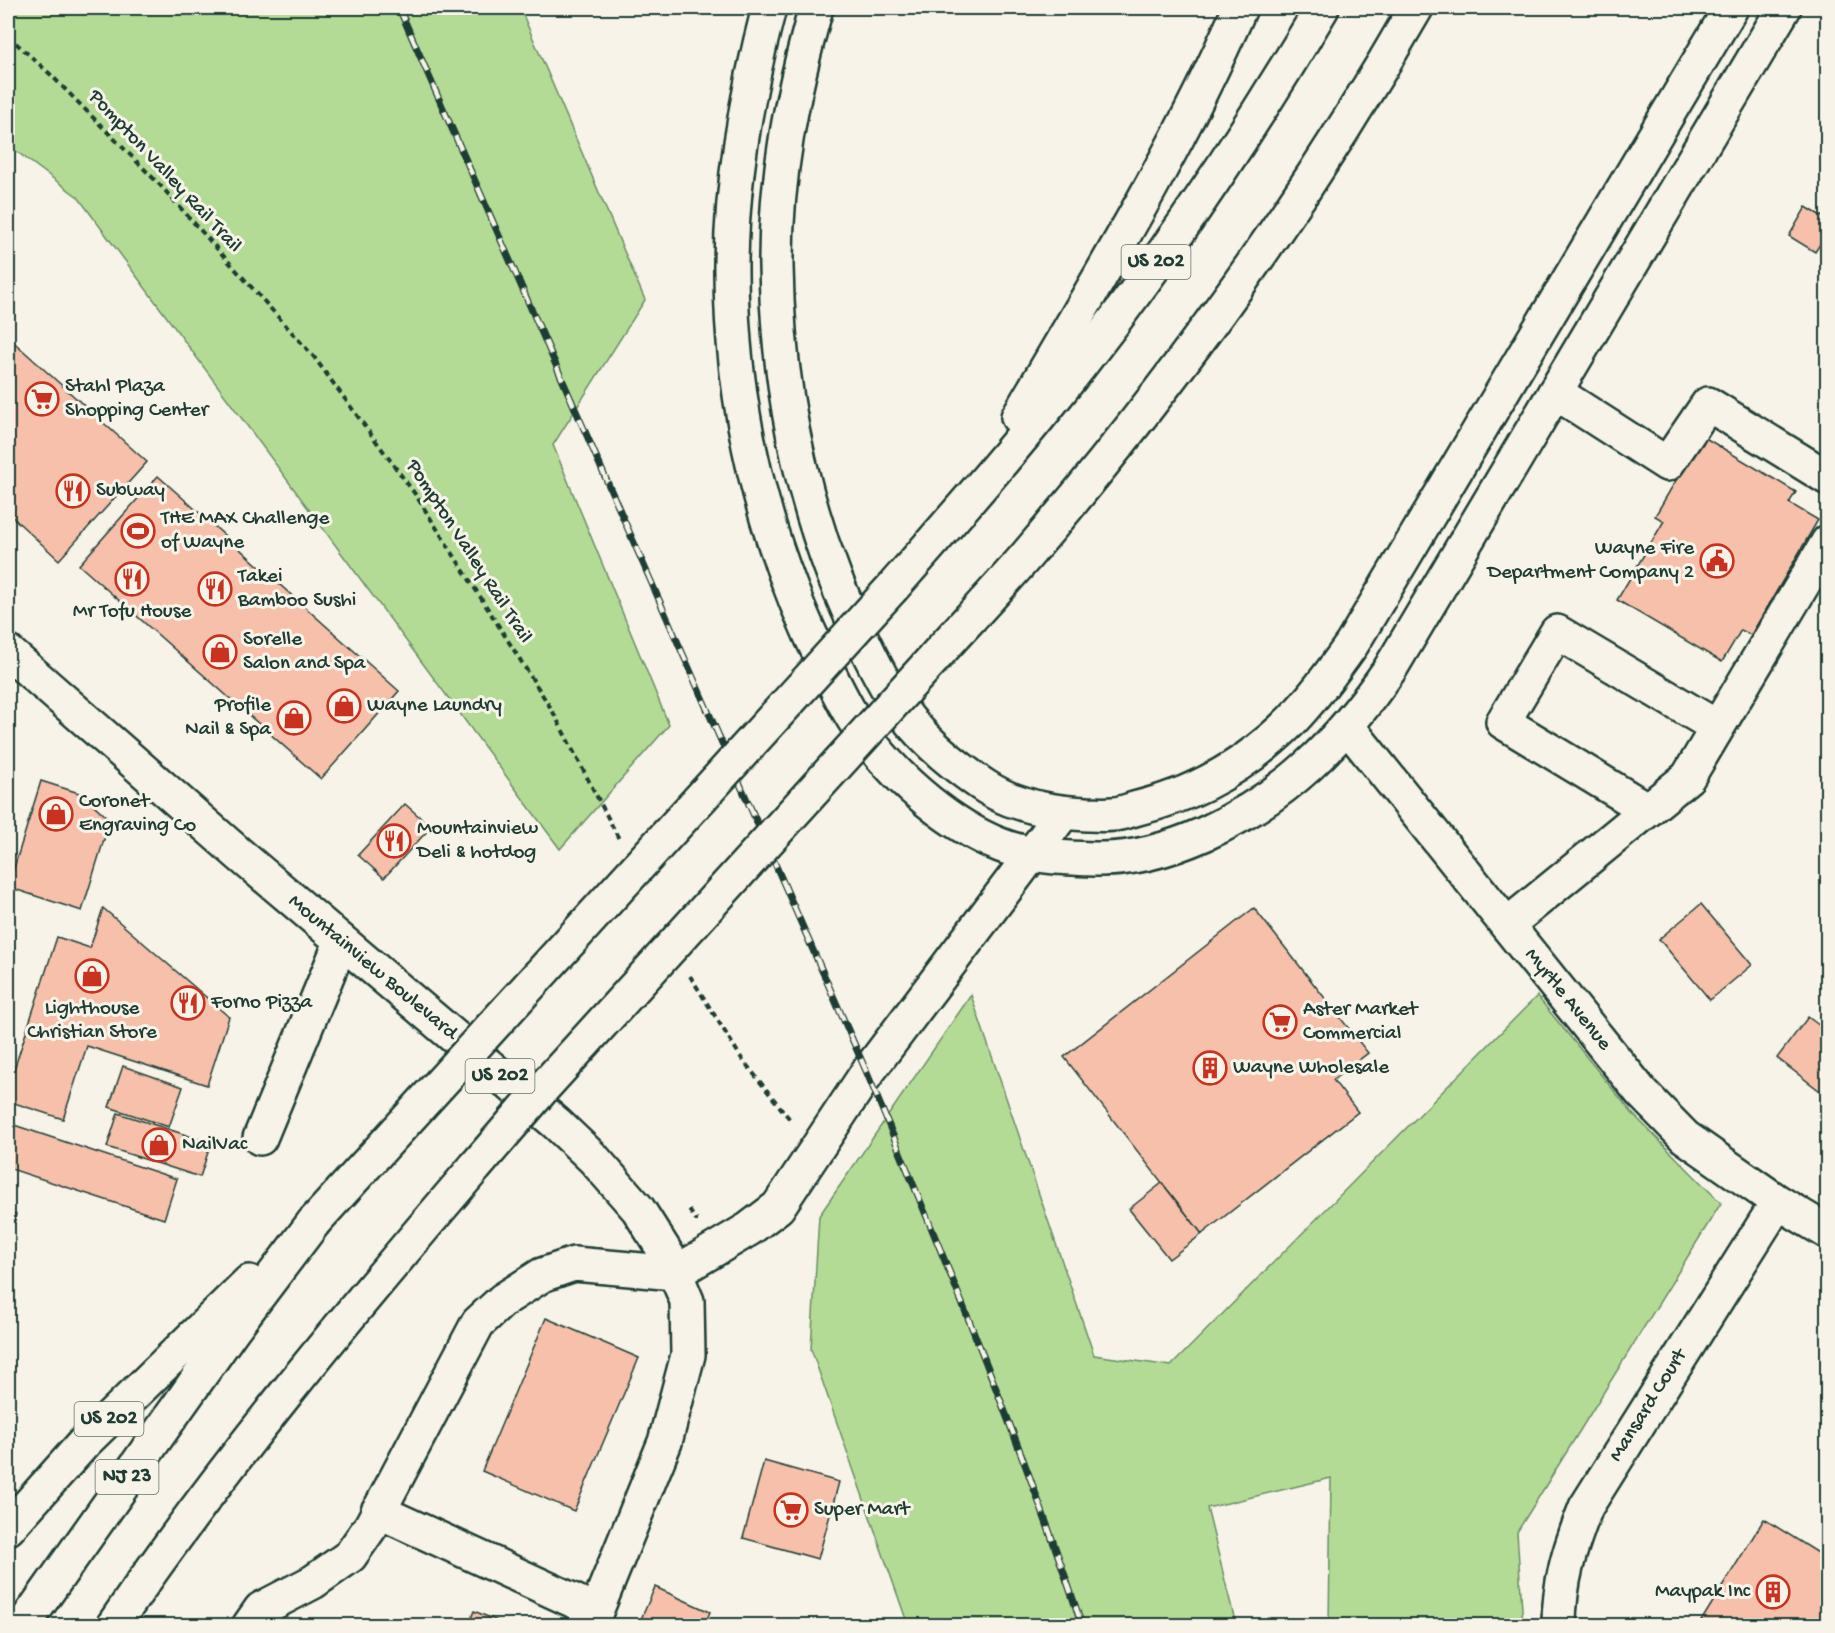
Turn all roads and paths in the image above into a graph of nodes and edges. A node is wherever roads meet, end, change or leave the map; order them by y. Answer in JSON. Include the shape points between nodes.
{"nodes":[{"id":1,"x":769,"y":8,"type":"edge"},
{"id":2,"x":816,"y":8,"type":"edge"},
{"id":3,"x":1239,"y":8,"type":"edge"},
{"id":4,"x":1322,"y":8,"type":"edge"},
{"id":5,"x":1731,"y":8,"type":"edge"},
{"id":6,"x":1784,"y":8,"type":"edge"},
{"id":7,"x":1415,"y":11,"type":"edge"},
{"id":8,"x":8,"y":36,"type":"edge"},
{"id":9,"x":1555,"y":392,"type":"junction"},
{"id":10,"x":1827,"y":478,"type":"edge"},
{"id":11,"x":969,"y":501,"type":"junction"},
{"id":12,"x":1827,"y":542,"type":"edge"},
{"id":13,"x":10,"y":666,"type":"edge"},
{"id":14,"x":1347,"y":726,"type":"junction"},
{"id":15,"x":1718,"y":727,"type":"junction"},
{"id":16,"x":1648,"y":810,"type":"junction"},
{"id":17,"x":1063,"y":813,"type":"junction"},
{"id":18,"x":623,"y":847,"type":"dead end"},
{"id":19,"x":1034,"y":854,"type":"junction"},
{"id":20,"x":1507,"y":925,"type":"junction"},
{"id":21,"x":341,"y":942,"type":"junction"},
{"id":22,"x":688,"y":974,"type":"dead end"},
{"id":23,"x":260,"y":1138,"type":"dead end"},
{"id":24,"x":815,"y":1151,"type":"junction"},
{"id":25,"x":1778,"y":1202,"type":"junction"},
{"id":26,"x":314,"y":1222,"type":"joint"},
{"id":27,"x":1827,"y":1232,"type":"edge"},
{"id":28,"x":675,"y":1273,"type":"junction"},
{"id":29,"x":224,"y":1322,"type":"junction"},
{"id":30,"x":378,"y":1511,"type":"junction"},
{"id":31,"x":8,"y":1528,"type":"edge"},
{"id":32,"x":593,"y":1618,"type":"edge"},
{"id":33,"x":23,"y":1626,"type":"edge"},
{"id":34,"x":113,"y":1626,"type":"edge"},
{"id":35,"x":249,"y":1626,"type":"edge"},
{"id":36,"x":1559,"y":1626,"type":"edge"}],
"edges":[{"from":1,"to":19,"type":"main road","via":[[741,134],[731,266],[739,387],[749,448],[778,555],[818,652],[868,740],[906,783],[948,816],[1000,845]]},
{"from":2,"to":17,"type":"main road","via":[[785,141],[776,266],[784,382],[796,450],[821,541],[858,632],[903,713],[936,750],[973,779],[1016,802]]},
{"from":3,"to":11,"type":"main road","via":[[1211,72],[1140,207]]},
{"from":4,"to":11,"type":"main road","number":"US 202","via":[[1276,86],[1126,304]]},
{"from":5,"to":17,"type":"main road","via":[[1352,645],[1322,686],[1251,756],[1210,782],[1165,802],[1115,814]]},
{"from":6,"to":9,"type":"main road"},
{"from":7,"to":34,"type":"main road","number":"US 202","bridge":true,"via":[[1274,232],[1193,348],[1110,454],[1033,547],[475,1167],[264,1420]]},
{"from":8,"to":18,"type":"path","name":"Pompton Valley Rail Trail","via":[[160,185],[314,357],[415,494],[552,710]]},
{"from":9,"to":10,"type":"main road","via":[[1667,464],[1708,404]]},
{"from":9,"to":14,"type":"main road","via":[[1390,669]]},
{"from":11,"to":26,"type":"main road","number":"US 202","bridge":true},
{"from":12,"to":15,"type":"main road"},
{"from":13,"to":21,"type":"main road","name":"Mountainview Boulevard","number":"US 202"},
{"from":14,"to":19,"type":"main road","via":[[1278,792],[1231,821],[1180,844],[1120,860]]},
{"from":14,"to":20,"type":"main road","name":"Myrtle Avenue"},
{"from":15,"to":16,"type":"main road","via":[[1689,777]]},
{"from":15,"to":16,"type":"main road","via":[[1557,632],[1503,722]]},
{"from":16,"to":20,"type":"main road"},
{"from":17,"to":19,"type":"main road"},
{"from":19,"to":24,"type":"main road","via":[[867,1073]]},
{"from":20,"to":25,"type":"main road","name":"Myrtle Avenue","via":[[1641,1092],[1685,1137]]},
{"from":21,"to":23,"type":"main road"},
{"from":21,"to":28,"type":"main road","name":"Mountainview Boulevard","number":"US 202","via":[[594,1159],[638,1209]]},
{"from":22,"to":24,"type":"path","via":[[742,1059]]},
{"from":24,"to":28,"type":"main road","via":[[778,1207]]},
{"from":25,"to":27,"type":"main road","name":"Myrtle Avenue"},
{"from":25,"to":36,"type":"main road","name":"Mansard Court","via":[[1586,1507],[1568,1555],[1558,1603]]},
{"from":26,"to":29,"type":"main road","number":"NJ 23"},
{"from":28,"to":30,"type":"main road","via":[[574,1264],[542,1275],[503,1300],[478,1323]]},
{"from":28,"to":32,"type":"main road","name":"Mountainview Boulevard","number":"US 202","via":[[687,1301],[688,1355],[665,1442]]},
{"from":29,"to":31,"type":"main road","number":"US 202","via":[[85,1442]]},
{"from":29,"to":33,"type":"main road","number":"NJ 23"},
{"from":30,"to":32,"type":"main road"},
{"from":30,"to":35,"type":"main road","via":[[350,1556],[313,1582],[261,1609]]}]}
